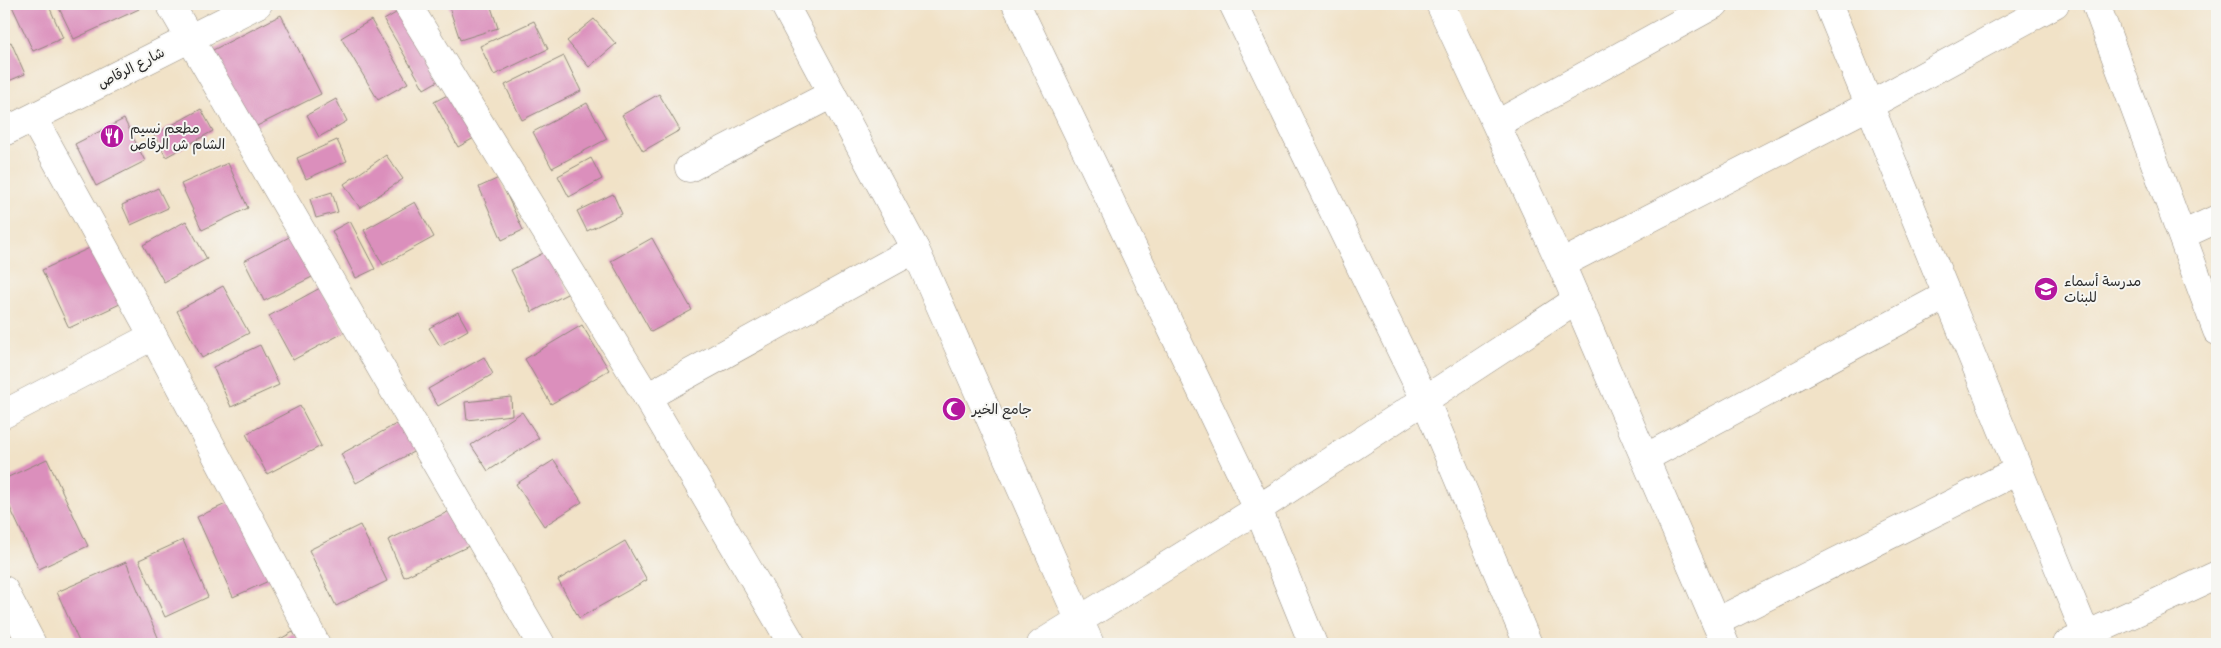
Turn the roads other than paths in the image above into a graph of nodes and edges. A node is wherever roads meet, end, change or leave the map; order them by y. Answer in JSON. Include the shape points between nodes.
{"nodes":[{"id":1,"x":170,"y":4,"type":"edge"},
{"id":2,"x":258,"y":4,"type":"edge"},
{"id":3,"x":407,"y":4,"type":"edge"},
{"id":4,"x":784,"y":4,"type":"edge"},
{"id":5,"x":1016,"y":4,"type":"edge"},
{"id":6,"x":1232,"y":4,"type":"edge"},
{"id":7,"x":1440,"y":4,"type":"edge"},
{"id":8,"x":1712,"y":4,"type":"edge"},
{"id":9,"x":1828,"y":4,"type":"edge"},
{"id":10,"x":2055,"y":4,"type":"edge"},
{"id":11,"x":2096,"y":4,"type":"edge"},
{"id":12,"x":189,"y":39,"type":"junction"},
{"id":13,"x":832,"y":94,"type":"junction"},
{"id":14,"x":1870,"y":105,"type":"junction"},
{"id":15,"x":33,"y":118,"type":"junction"},
{"id":16,"x":1497,"y":124,"type":"junction"},
{"id":17,"x":4,"y":132,"type":"edge"},
{"id":18,"x":689,"y":168,"type":"dead end"},
{"id":19,"x":2217,"y":219,"type":"edge"},
{"id":20,"x":2182,"y":235,"type":"junction"},
{"id":21,"x":915,"y":249,"type":"junction"},
{"id":22,"x":1561,"y":264,"type":"junction"},
{"id":23,"x":1947,"y":295,"type":"junction"},
{"id":24,"x":1577,"y":300,"type":"junction"},
{"id":25,"x":2217,"y":331,"type":"edge"},
{"id":26,"x":152,"y":336,"type":"junction"},
{"id":27,"x":647,"y":397,"type":"junction"},
{"id":28,"x":1424,"y":400,"type":"junction"},
{"id":29,"x":4,"y":414,"type":"edge"},
{"id":30,"x":1645,"y":458,"type":"junction"},
{"id":31,"x":2019,"y":470,"type":"junction"},
{"id":32,"x":1258,"y":509,"type":"junction"},
{"id":33,"x":2217,"y":575,"type":"edge"},
{"id":34,"x":4,"y":590,"type":"edge"},
{"id":35,"x":1085,"y":632,"type":"edge"},
{"id":36,"x":1720,"y":633,"type":"edge"},
{"id":37,"x":2076,"y":640,"type":"edge"},
{"id":38,"x":306,"y":641,"type":"edge"},
{"id":39,"x":32,"y":644,"type":"edge"},
{"id":40,"x":541,"y":644,"type":"edge"},
{"id":41,"x":792,"y":644,"type":"edge"},
{"id":42,"x":1041,"y":644,"type":"edge"},
{"id":43,"x":1313,"y":644,"type":"edge"},
{"id":44,"x":1528,"y":644,"type":"edge"}],
"edges":[{"from":1,"to":12,"type":"street"},
{"from":2,"to":12,"type":"street","name":"شارع الرقاص"},
{"from":3,"to":27,"type":"street"},
{"from":4,"to":13,"type":"street"},
{"from":5,"to":32,"type":"street"},
{"from":6,"to":28,"type":"street"},
{"from":7,"to":16,"type":"street"},
{"from":8,"to":16,"type":"street"},
{"from":9,"to":14,"type":"street"},
{"from":10,"to":14,"type":"street"},
{"from":11,"to":20,"type":"street"},
{"from":12,"to":15,"type":"street","name":"شارع الرقاص"},
{"from":12,"to":40,"type":"street"},
{"from":13,"to":18,"type":"street"},
{"from":13,"to":21,"type":"street"},
{"from":14,"to":22,"type":"street"},
{"from":14,"to":23,"type":"street"},
{"from":15,"to":17,"type":"street","name":"شارع الرقاص"},
{"from":15,"to":26,"type":"street"},
{"from":16,"to":22,"type":"street"},
{"from":19,"to":20,"type":"street"},
{"from":20,"to":25,"type":"street"},
{"from":21,"to":27,"type":"street"},
{"from":21,"to":35,"type":"street"},
{"from":22,"to":24,"type":"street"},
{"from":23,"to":30,"type":"street"},
{"from":23,"to":31,"type":"street"},
{"from":24,"to":28,"type":"street"},
{"from":24,"to":30,"type":"street"},
{"from":26,"to":29,"type":"street"},
{"from":26,"to":38,"type":"street"},
{"from":27,"to":41,"type":"street"},
{"from":28,"to":32,"type":"street"},
{"from":28,"to":44,"type":"street"},
{"from":30,"to":36,"type":"street"},
{"from":31,"to":36,"type":"street"},
{"from":31,"to":37,"type":"street"},
{"from":32,"to":35,"type":"street"},
{"from":32,"to":43,"type":"street"},
{"from":33,"to":37,"type":"street"},
{"from":34,"to":39,"type":"street"},
{"from":35,"to":42,"type":"street"}]}
